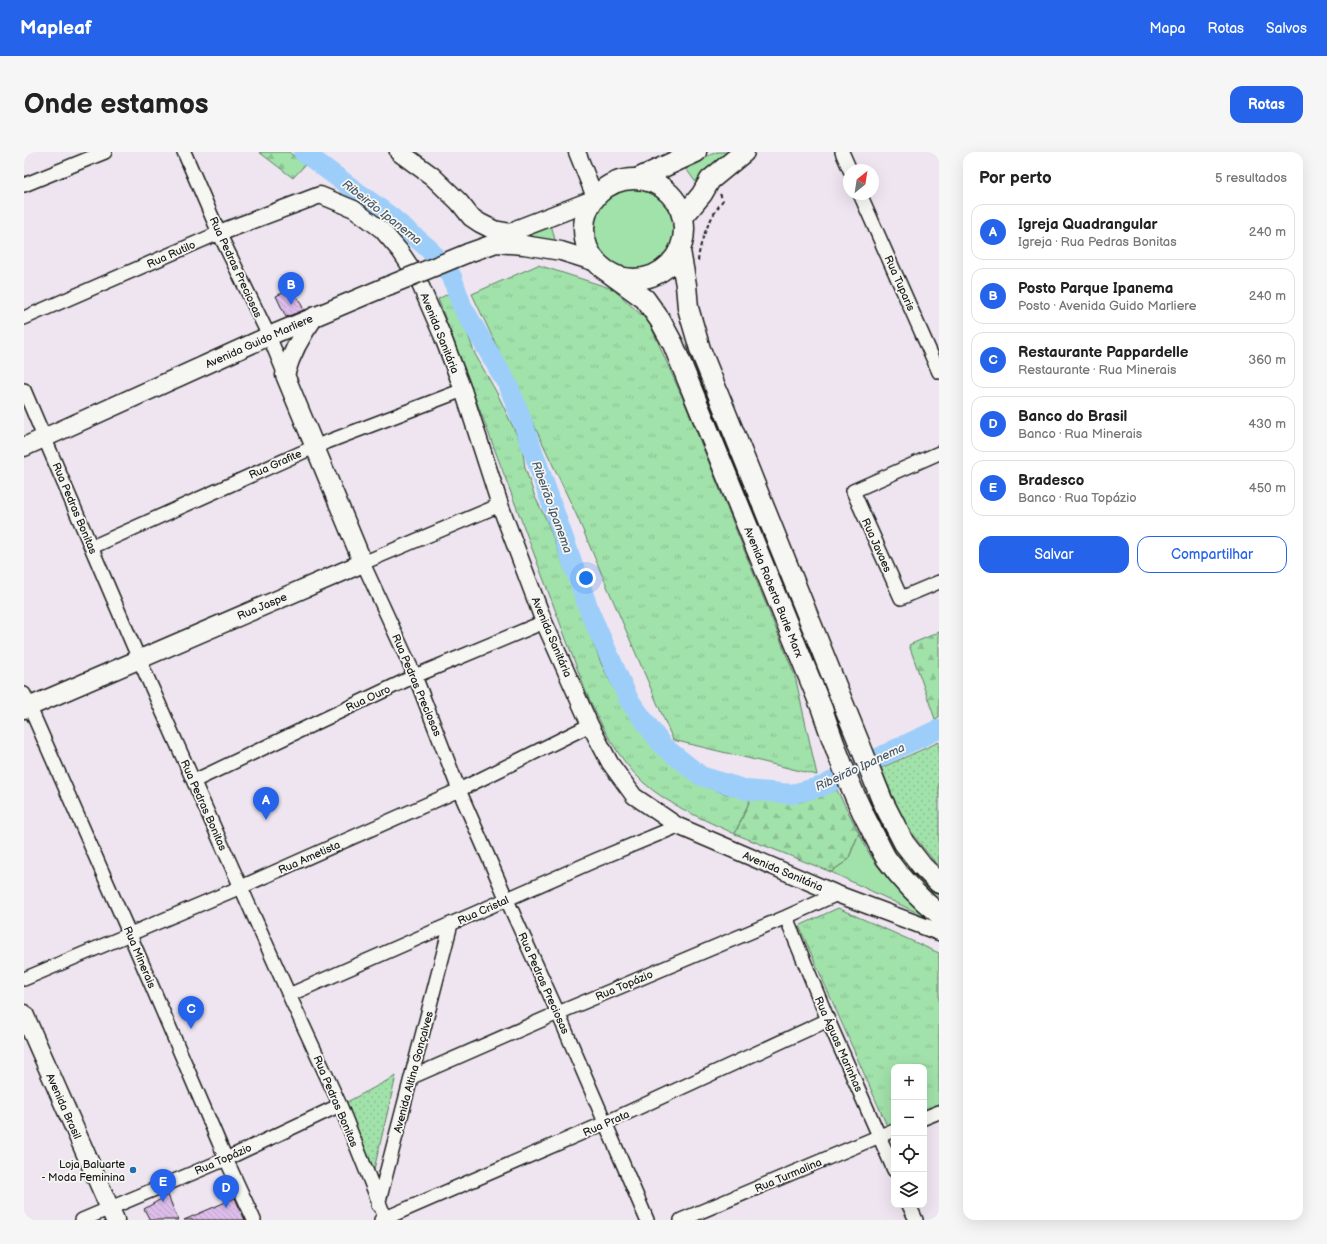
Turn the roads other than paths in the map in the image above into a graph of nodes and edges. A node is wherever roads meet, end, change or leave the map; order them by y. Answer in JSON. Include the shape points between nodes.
{"nodes":[{"id":1,"x":105,"y":152,"type":"edge"},
{"id":2,"x":184,"y":152,"type":"edge"},
{"id":3,"x":399,"y":152,"type":"edge"},
{"id":4,"x":577,"y":152,"type":"edge"},
{"id":5,"x":696,"y":152,"type":"edge"},
{"id":6,"x":744,"y":152,"type":"edge"},
{"id":7,"x":842,"y":152,"type":"edge"},
{"id":8,"x":847,"y":164,"type":"edge"},
{"id":9,"x":637,"y":179,"type":"junction"},
{"id":10,"x":24,"y":185,"type":"edge"},
{"id":11,"x":320,"y":195,"type":"joint"},
{"id":12,"x":594,"y":198,"type":"junction"},
{"id":13,"x":863,"y":200,"type":"edge"},
{"id":14,"x":471,"y":217,"type":"junction"},
{"id":15,"x":683,"y":217,"type":"junction"},
{"id":16,"x":219,"y":233,"type":"junction"},
{"id":17,"x":504,"y":238,"type":"junction"},
{"id":18,"x":680,"y":250,"type":"junction"},
{"id":19,"x":473,"y":251,"type":"junction"},
{"id":20,"x":602,"y":267,"type":"junction"},
{"id":21,"x":315,"y":316,"type":"junction"},
{"id":22,"x":24,"y":318,"type":"edge"},
{"id":23,"x":269,"y":336,"type":"junction"},
{"id":24,"x":939,"y":372,"type":"edge"},
{"id":25,"x":285,"y":375,"type":"junction"},
{"id":26,"x":24,"y":390,"type":"edge"},
{"id":27,"x":463,"y":390,"type":"junction"},
{"id":28,"x":44,"y":437,"type":"junction"},
{"id":29,"x":24,"y":447,"type":"edge"},
{"id":30,"x":314,"y":447,"type":"junction"},
{"id":31,"x":939,"y":453,"type":"edge"},
{"id":32,"x":500,"y":505,"type":"junction"},
{"id":33,"x":92,"y":547,"type":"junction"},
{"id":34,"x":363,"y":563,"type":"junction"},
{"id":35,"x":939,"y":582,"type":"edge"},
{"id":36,"x":544,"y":622,"type":"junction"},
{"id":37,"x":139,"y":659,"type":"junction"},
{"id":38,"x":415,"y":676,"type":"junction"},
{"id":39,"x":26,"y":703,"type":"edge"},
{"id":40,"x":590,"y":725,"type":"junction"},
{"id":41,"x":194,"y":781,"type":"junction"},
{"id":42,"x":459,"y":790,"type":"junction"},
{"id":43,"x":678,"y":826,"type":"junction"},
{"id":44,"x":939,"y":883,"type":"edge"},
{"id":45,"x":241,"y":887,"type":"junction"},
{"id":46,"x":837,"y":894,"type":"junction"},
{"id":47,"x":507,"y":900,"type":"junction"},
{"id":48,"x":939,"y":914,"type":"edge"},
{"id":49,"x":786,"y":917,"type":"junction"},
{"id":50,"x":451,"y":924,"type":"junction"},
{"id":51,"x":939,"y":932,"type":"edge"},
{"id":52,"x":130,"y":935,"type":"junction"},
{"id":53,"x":24,"y":979,"type":"edge"},
{"id":54,"x":289,"y":996,"type":"junction"},
{"id":55,"x":558,"y":1012,"type":"junction"},
{"id":56,"x":24,"y":1014,"type":"edge"},
{"id":57,"x":828,"y":1020,"type":"junction"},
{"id":58,"x":412,"y":1076,"type":"junction"},
{"id":59,"x":340,"y":1105,"type":"junction"},
{"id":60,"x":939,"y":1112,"type":"edge"},
{"id":61,"x":927,"y":1117,"type":"edge"},
{"id":62,"x":605,"y":1123,"type":"junction"},
{"id":63,"x":891,"y":1131,"type":"edge"},
{"id":64,"x":879,"y":1136,"type":"junction"},
{"id":65,"x":226,"y":1159,"type":"junction"},
{"id":66,"x":891,"y":1163,"type":"edge"},
{"id":67,"x":379,"y":1204,"type":"junction"},
{"id":68,"x":910,"y":1208,"type":"edge"},
{"id":69,"x":112,"y":1214,"type":"edge"},
{"id":70,"x":82,"y":1220,"type":"edge"},
{"id":71,"x":254,"y":1220,"type":"edge"},
{"id":72,"x":381,"y":1220,"type":"edge"},
{"id":73,"x":647,"y":1220,"type":"edge"},
{"id":74,"x":681,"y":1220,"type":"edge"},
{"id":75,"x":916,"y":1220,"type":"edge"}],
"edges":[{"from":1,"to":10,"type":"street"},
{"from":2,"to":16,"type":"street","name":"Rua Pedras Preciosas"},
{"from":3,"to":14,"type":"main road","via":[[432,176]]},
{"from":4,"to":12,"type":"street"},
{"from":5,"to":9,"type":"main road"},
{"from":6,"to":15,"type":"main road","via":[[710,180]]},
{"from":7,"to":8,"type":"street"},
{"from":9,"to":12,"type":"main road","via":[[614,183]]},
{"from":9,"to":15,"type":"main road","via":[[652,182],[666,190],[676,202]]},
{"from":11,"to":16,"type":"street","name":"Rua Rutilo"},
{"from":11,"to":27,"type":"street","name":"Avenida Sanitária","via":[[354,209],[382,230],[400,251],[416,274]]},
{"from":12,"to":17,"type":"main road","name":"Avenida Guido Marliere"},
{"from":12,"to":20,"type":"main road","via":[[586,212],[584,238],[588,251]]},
{"from":13,"to":24,"type":"street","name":"Rua Tuparis"},
{"from":14,"to":17,"type":"main road"},
{"from":14,"to":19,"type":"main road","via":[[477,238]]},
{"from":15,"to":18,"type":"main road","via":[[684,234]]},
{"from":16,"to":22,"type":"street","name":"Rua Rutilo"},
{"from":16,"to":23,"type":"street","name":"Rua Pedras Preciosas"},
{"from":17,"to":19,"type":"main road","name":"Avenida Guido Marliere"},
{"from":17,"to":20,"type":"main road","name":"Avenida Guido Marliere","via":[[524,245],[561,251]]},
{"from":18,"to":20,"type":"main road","via":[[667,267],[649,277],[628,279]]},
{"from":18,"to":44,"type":"main road","name":"Avenida Roberto Burle Marx","via":[[688,308],[700,349],[882,800],[904,844]]},
{"from":19,"to":21,"type":"main road","name":"Avenida Guido Marliere","bridge":true},
{"from":20,"to":48,"type":"main road","name":"Avenida Roberto Burle Marx","via":[[645,299],[673,344],[861,811],[886,857],[910,888]]},
{"from":21,"to":23,"type":"main road","name":"Avenida Guido Marliere"},
{"from":21,"to":25,"type":"main road","via":[[297,343]]},
{"from":23,"to":25,"type":"street","name":"Rua Pedras Preciosas"},
{"from":23,"to":28,"type":"main road","name":"Avenida Guido Marliere"},
{"from":25,"to":30,"type":"main road","name":"Rua Pedras Preciosas"},
{"from":26,"to":28,"type":"street","name":"Rua Pedras Bonitas"},
{"from":27,"to":30,"type":"street","name":"Rua Grafite"},
{"from":27,"to":32,"type":"street","name":"Avenida Sanitária"},
{"from":28,"to":29,"type":"main road","name":"Avenida Guido Marliere"},
{"from":28,"to":33,"type":"street","name":"Rua Pedras Bonitas"},
{"from":30,"to":33,"type":"street","name":"Rua Grafite"},
{"from":30,"to":34,"type":"main road","name":"Rua Pedras Preciosas"},
{"from":31,"to":35,"type":"street","name":"Rua Javaes","via":[[853,491],[901,598]]},
{"from":32,"to":34,"type":"street","name":"Rua Jaspe"},
{"from":32,"to":36,"type":"street","name":"Avenida Sanitária"},
{"from":33,"to":37,"type":"street","name":"Rua Pedras Bonitas"},
{"from":34,"to":37,"type":"main road","name":"Rua Jaspe"},
{"from":34,"to":38,"type":"street","name":"Rua Pedras Preciosas"},
{"from":36,"to":38,"type":"street","name":"Rua Ouro"},
{"from":36,"to":40,"type":"street","name":"Avenida Sanitária"},
{"from":37,"to":39,"type":"main road","name":"Rua Jaspe"},
{"from":37,"to":41,"type":"street","name":"Rua Pedras Bonitas"},
{"from":38,"to":41,"type":"street","name":"Rua Ouro"},
{"from":38,"to":42,"type":"street","name":"Rua Pedras Preciosas"},
{"from":39,"to":52,"type":"street","name":"Rua Minerais"},
{"from":40,"to":42,"type":"street","name":"Rua Ametista"},
{"from":40,"to":43,"type":"street","name":"Avenida Sanitária","via":[[610,764],[634,796]]},
{"from":41,"to":45,"type":"street","name":"Rua Pedras Bonitas"},
{"from":42,"to":45,"type":"street","name":"Rua Ametista"},
{"from":42,"to":47,"type":"street","name":"Rua Pedras Preciosas"},
{"from":43,"to":46,"type":"street","name":"Avenida Sanitária"},
{"from":43,"to":47,"type":"street","name":"Rua Cristal"},
{"from":45,"to":52,"type":"street","name":"Rua Ametista"},
{"from":45,"to":54,"type":"street","name":"Rua Pedras Bonitas"},
{"from":46,"to":49,"type":"street","name":"Rua Topázio"},
{"from":46,"to":51,"type":"street","name":"Avenida Sanitária"},
{"from":47,"to":50,"type":"street","name":"Rua Cristal"},
{"from":47,"to":55,"type":"street","name":"Rua Pedras Preciosas"},
{"from":49,"to":55,"type":"street","name":"Rua Topázio"},
{"from":49,"to":57,"type":"street","name":"Rua Águas Marinhas"},
{"from":50,"to":54,"type":"street","name":"Rua Cristal"},
{"from":50,"to":58,"type":"street","name":"Avenida Altina Gonçalves"},
{"from":52,"to":53,"type":"street","name":"Rua Ametista"},
{"from":52,"to":65,"type":"street","name":"Rua Minerais"},
{"from":54,"to":59,"type":"street","name":"Rua Pedras Bonitas"},
{"from":55,"to":58,"type":"street","name":"Rua Topázio"},
{"from":55,"to":62,"type":"street","name":"Rua Pedras Preciosas"},
{"from":56,"to":69,"type":"main road","name":"Avenida Brasil"},
{"from":57,"to":62,"type":"street","name":"Rua Prata"},
{"from":57,"to":64,"type":"street","name":"Rua Águas Marinhas"},
{"from":58,"to":67,"type":"street","name":"Avenida Altina Gonçalves"},
{"from":59,"to":65,"type":"street","name":"Rua Topázio"},
{"from":59,"to":67,"type":"street","name":"Rua Pedras Bonitas"},
{"from":60,"to":61,"type":"street"},
{"from":62,"to":72,"type":"street","name":"Rua Prata"},
{"from":62,"to":73,"type":"street","name":"Rua Pedras Preciosas"},
{"from":63,"to":64,"type":"street","name":"Rua Turmalina"},
{"from":64,"to":66,"type":"street","name":"Rua Águas Marinhas"},
{"from":64,"to":74,"type":"street","name":"Rua Turmalina"},
{"from":65,"to":69,"type":"street","name":"Rua Topázio"},
{"from":65,"to":71,"type":"street","name":"Rua Minerais"},
{"from":67,"to":72,"type":"street","name":"Rua Pedras Bonitas"},
{"from":68,"to":75,"type":"street"},
{"from":69,"to":70,"type":"street","name":"Rua Topázio"}]}
